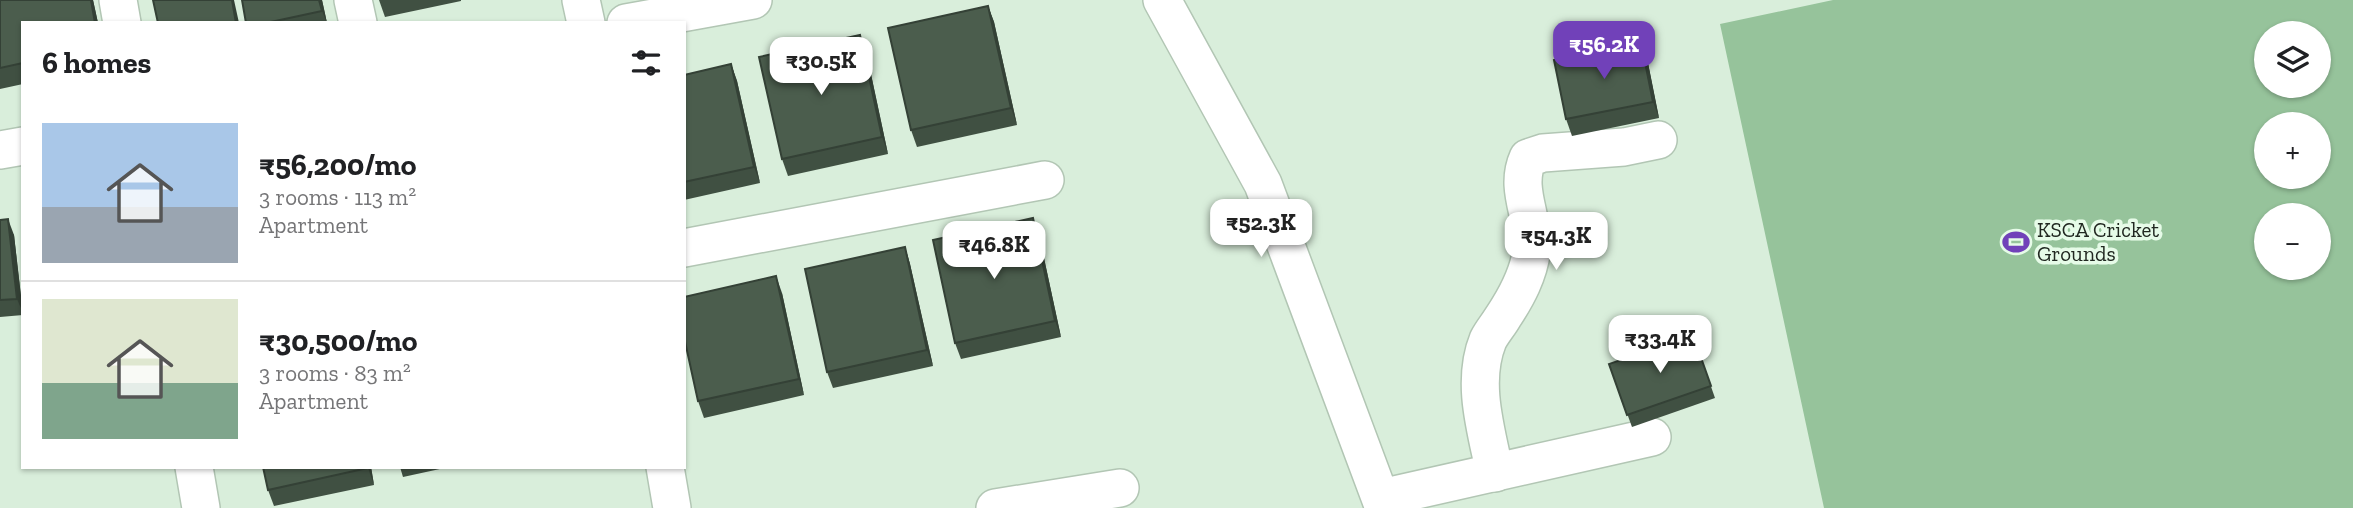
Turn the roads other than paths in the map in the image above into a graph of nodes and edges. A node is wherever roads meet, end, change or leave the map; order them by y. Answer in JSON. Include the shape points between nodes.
{"nodes":[{"id":1,"x":118,"y":0,"type":"edge"},
{"id":2,"x":353,"y":0,"type":"edge"},
{"id":3,"x":581,"y":0,"type":"edge"},
{"id":4,"x":753,"y":0,"type":"edge"},
{"id":5,"x":1162,"y":0,"type":"edge"},
{"id":6,"x":122,"y":21,"type":"edge"},
{"id":7,"x":358,"y":21,"type":"edge"},
{"id":8,"x":586,"y":21,"type":"edge"},
{"id":9,"x":637,"y":21,"type":"edge"},
{"id":10,"x":1658,"y":139,"type":"dead end"},
{"id":11,"x":21,"y":146,"type":"edge"},
{"id":12,"x":0,"y":150,"type":"edge"},
{"id":13,"x":1045,"y":180,"type":"dead end"},
{"id":14,"x":686,"y":248,"type":"edge"},
{"id":15,"x":1652,"y":437,"type":"dead end"},
{"id":16,"x":194,"y":469,"type":"edge"},
{"id":17,"x":665,"y":469,"type":"edge"},
{"id":18,"x":1495,"y":473,"type":"junction"},
{"id":19,"x":1120,"y":488,"type":"dead end"},
{"id":20,"x":1382,"y":503,"type":"edge"},
{"id":21,"x":201,"y":508,"type":"edge"},
{"id":22,"x":672,"y":508,"type":"edge"},
{"id":23,"x":995,"y":508,"type":"edge"}],
"edges":[{"from":1,"to":6,"type":"street"},
{"from":2,"to":7,"type":"street"},
{"from":3,"to":8,"type":"street"},
{"from":4,"to":9,"type":"street"},
{"from":5,"to":20,"type":"street","via":[[1264,184]]},
{"from":10,"to":18,"type":"street","via":[[1528,158],[1522,185],[1532,247],[1517,295],[1488,339],[1480,388]]},
{"from":11,"to":12,"type":"street"},
{"from":13,"to":14,"type":"street"},
{"from":15,"to":18,"type":"street"},
{"from":16,"to":21,"type":"street"},
{"from":17,"to":22,"type":"street"},
{"from":18,"to":20,"type":"street"},
{"from":19,"to":23,"type":"street"}]}
